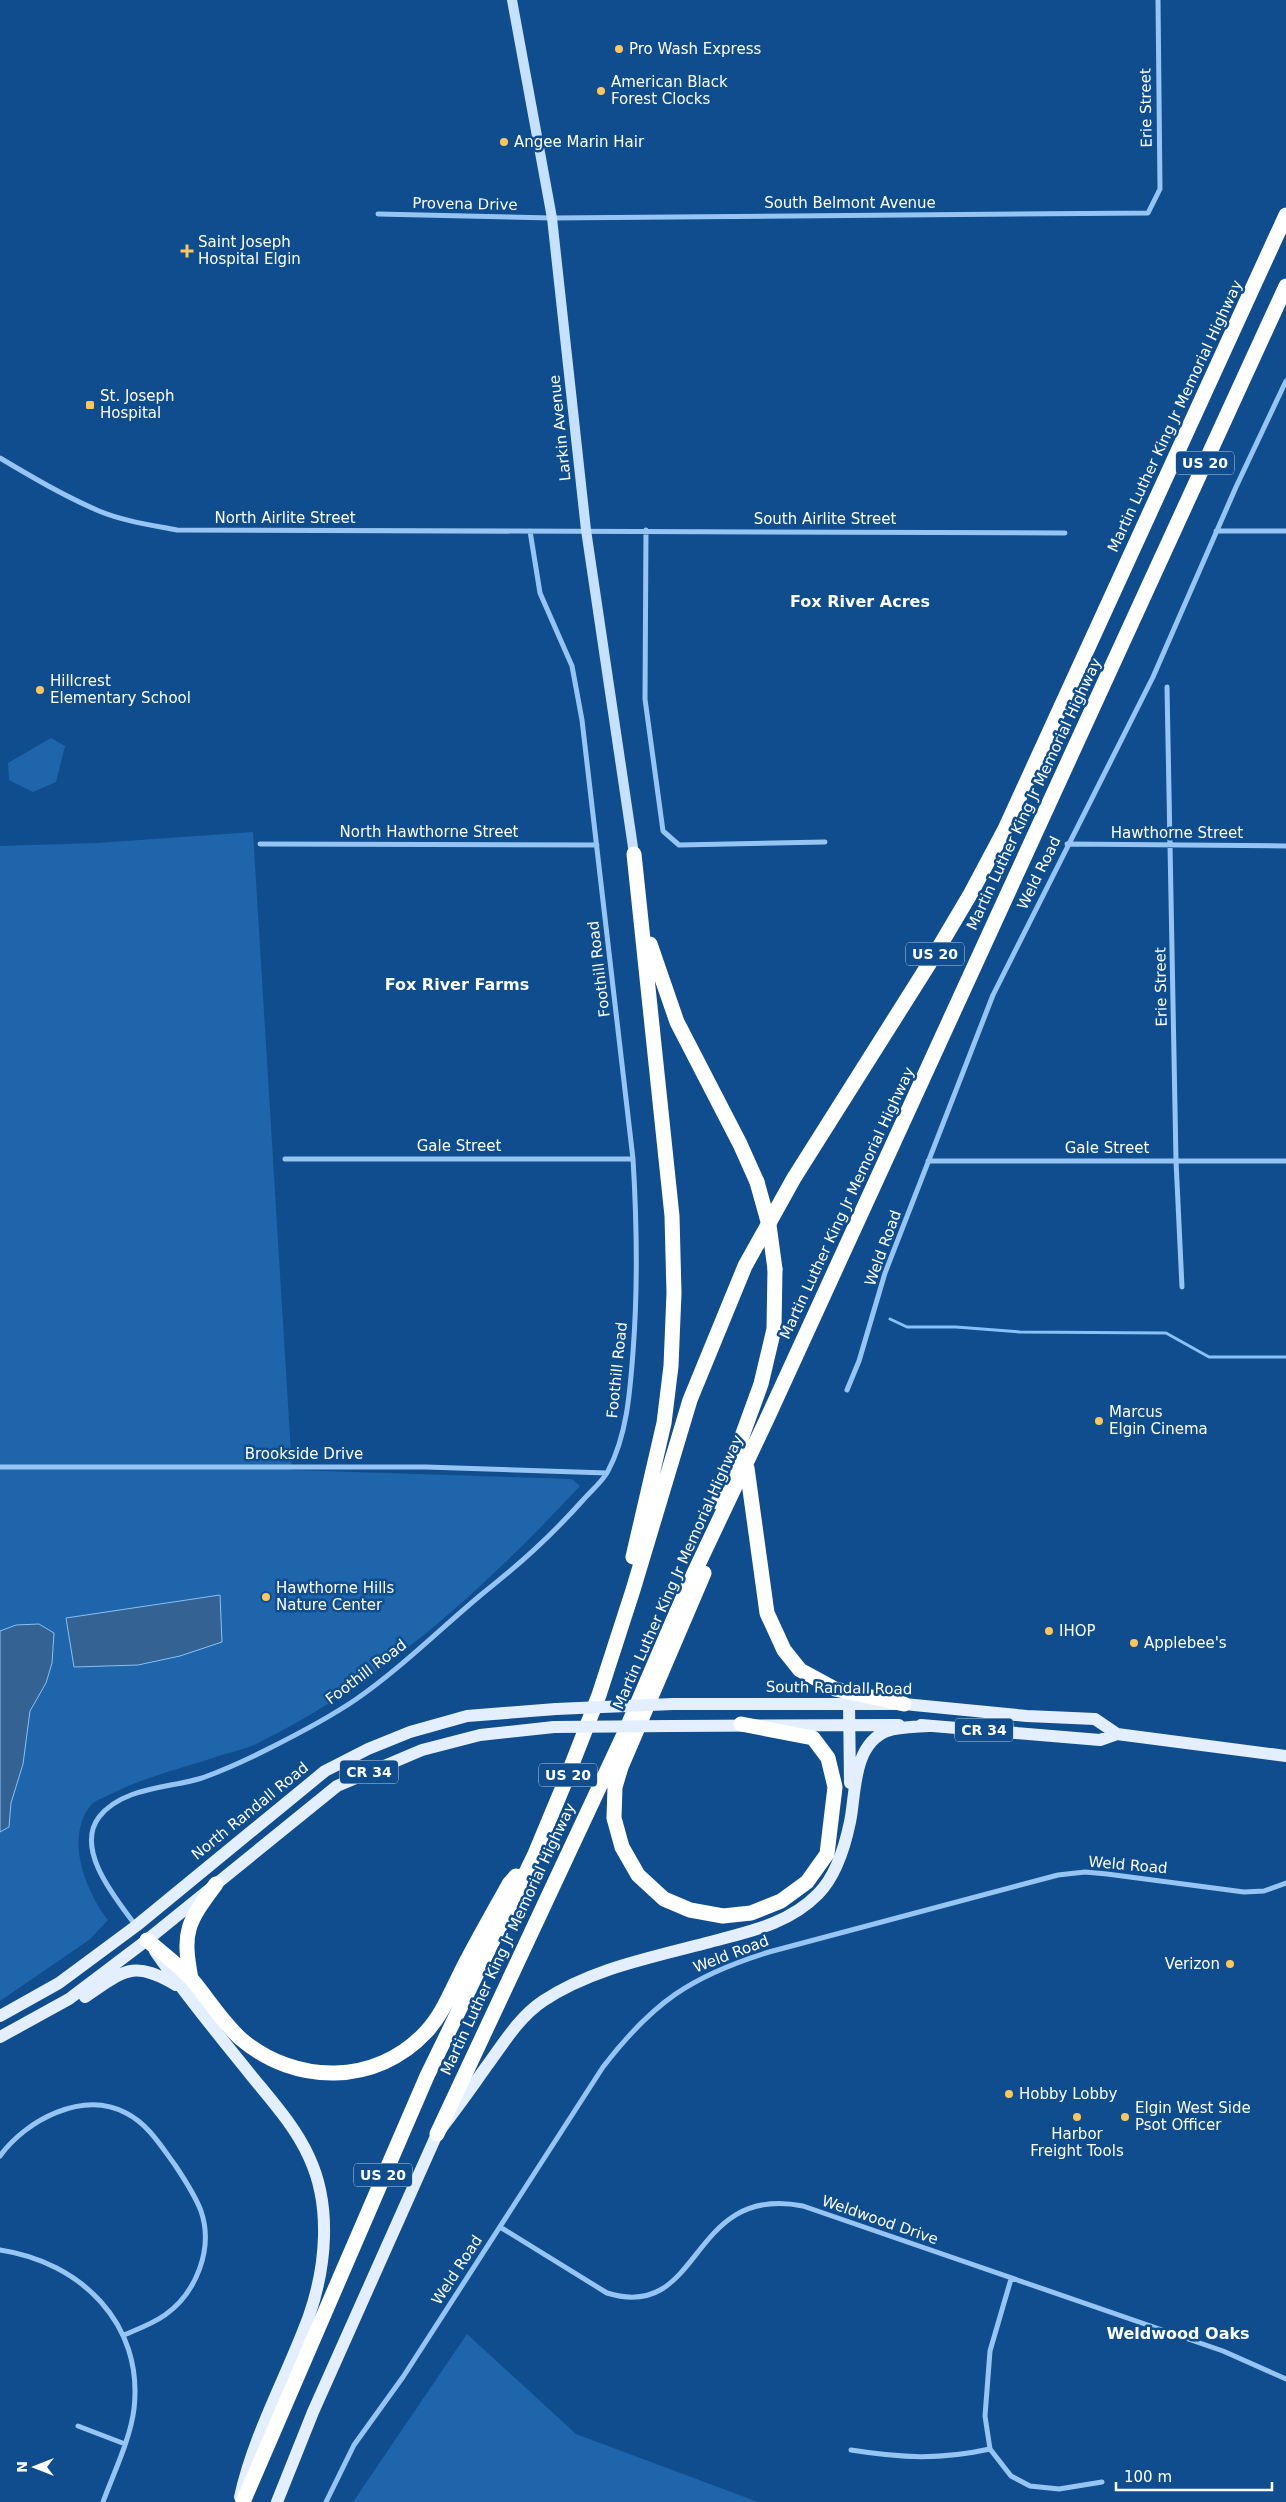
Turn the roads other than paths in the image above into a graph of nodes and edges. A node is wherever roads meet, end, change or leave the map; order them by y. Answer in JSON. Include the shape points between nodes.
{"nodes":[{"id":1,"x":512,"y":0,"type":"edge"},
{"id":2,"x":1158,"y":0,"type":"edge"},
{"id":3,"x":1148,"y":213,"type":"joint"},
{"id":4,"x":378,"y":214,"type":"dead end"},
{"id":5,"x":1286,"y":215,"type":"edge"},
{"id":6,"x":552,"y":218,"type":"junction"},
{"id":7,"x":1286,"y":286,"type":"edge"},
{"id":8,"x":1286,"y":380,"type":"edge"},
{"id":9,"x":0,"y":458,"type":"edge"},
{"id":10,"x":586,"y":530,"type":"junction"},
{"id":11,"x":646,"y":530,"type":"junction"},
{"id":12,"x":1216,"y":530,"type":"junction"},
{"id":13,"x":530,"y":531,"type":"junction"},
{"id":14,"x":1286,"y":531,"type":"edge"},
{"id":15,"x":1065,"y":533,"type":"dead end"},
{"id":16,"x":1167,"y":687,"type":"dead end"},
{"id":17,"x":825,"y":842,"type":"dead end"},
{"id":18,"x":260,"y":844,"type":"dead end"},
{"id":19,"x":1067,"y":844,"type":"junction"},
{"id":20,"x":597,"y":845,"type":"junction"},
{"id":21,"x":1170,"y":846,"type":"junction"},
{"id":22,"x":1286,"y":846,"type":"edge"},
{"id":23,"x":634,"y":854,"type":"junction"},
{"id":24,"x":285,"y":1159,"type":"dead end"},
{"id":25,"x":633,"y":1159,"type":"junction"},
{"id":26,"x":928,"y":1161,"type":"junction"},
{"id":27,"x":1176,"y":1161,"type":"junction"},
{"id":28,"x":1286,"y":1161,"type":"edge"},
{"id":29,"x":1182,"y":1287,"type":"dead end"},
{"id":30,"x":847,"y":1390,"type":"dead end"},
{"id":31,"x":766,"y":1422,"type":"junction"},
{"id":32,"x":0,"y":1467,"type":"edge"},
{"id":33,"x":747,"y":1468,"type":"junction"},
{"id":34,"x":608,"y":1473,"type":"junction"},
{"id":35,"x":687,"y":1588,"type":"junction"},
{"id":36,"x":599,"y":1695,"type":"junction"},
{"id":37,"x":849,"y":1702,"type":"junction"},
{"id":38,"x":904,"y":1704,"type":"junction"},
{"id":39,"x":556,"y":1709,"type":"joint"},
{"id":40,"x":741,"y":1724,"type":"junction"},
{"id":41,"x":849,"y":1724,"type":"junction"},
{"id":42,"x":928,"y":1726,"type":"junction"},
{"id":43,"x":1117,"y":1734,"type":"junction"},
{"id":44,"x":1286,"y":1756,"type":"edge"},
{"id":45,"x":851,"y":1820,"type":"junction"},
{"id":46,"x":535,"y":1854,"type":"junction"},
{"id":47,"x":1286,"y":1883,"type":"edge"},
{"id":48,"x":216,"y":1884,"type":"junction"},
{"id":49,"x":136,"y":1926,"type":"junction"},
{"id":50,"x":148,"y":1940,"type":"junction"},
{"id":51,"x":185,"y":1983,"type":"junction"},
{"id":52,"x":0,"y":2016,"type":"edge"},
{"id":53,"x":35,"y":2018,"type":"junction"},
{"id":54,"x":0,"y":2037,"type":"edge"},
{"id":55,"x":437,"y":2134,"type":"junction"},
{"id":56,"x":0,"y":2156,"type":"edge"},
{"id":57,"x":500,"y":2227,"type":"junction"},
{"id":58,"x":0,"y":2250,"type":"edge"},
{"id":59,"x":1011,"y":2279,"type":"junction"},
{"id":60,"x":124,"y":2335,"type":"junction"},
{"id":61,"x":1286,"y":2379,"type":"edge"},
{"id":62,"x":78,"y":2426,"type":"dead end"},
{"id":63,"x":125,"y":2444,"type":"junction"},
{"id":64,"x":990,"y":2449,"type":"junction"},
{"id":65,"x":851,"y":2450,"type":"dead end"},
{"id":66,"x":1102,"y":2482,"type":"dead end"},
{"id":67,"x":103,"y":2502,"type":"edge"},
{"id":68,"x":239,"y":2502,"type":"edge"},
{"id":69,"x":243,"y":2502,"type":"edge"},
{"id":70,"x":277,"y":2502,"type":"edge"},
{"id":71,"x":326,"y":2502,"type":"edge"}],
"edges":[{"from":1,"to":6,"type":"main road","name":"Larkin Avenue"},
{"from":2,"to":3,"type":"street","name":"Erie Street","via":[[1160,188]]},
{"from":3,"to":6,"type":"street","name":"South Belmont Avenue"},
{"from":4,"to":6,"type":"street","name":"Provena Drive"},
{"from":5,"to":36,"type":"highway","name":"Martin Luther King Jr Memorial Highway","number":"US 20","via":[[1005,829],[934,956],[809,1153],[745,1266],[690,1400]]},
{"from":6,"to":10,"type":"main road","name":"Larkin Avenue"},
{"from":7,"to":31,"type":"highway","name":"Martin Luther King Jr Memorial Highway","number":"US 20"},
{"from":8,"to":12,"type":"street","name":"Weld Road"},
{"from":9,"to":13,"type":"street","name":"North Airlite Street","via":[[46,486],[99,511],[177,530]]},
{"from":10,"to":11,"type":"street","name":"South Airlite Street"},
{"from":10,"to":13,"type":"street","name":"North Airlite Street"},
{"from":10,"to":23,"type":"main road","name":"Larkin Avenue"},
{"from":11,"to":15,"type":"street","name":"South Airlite Street"},
{"from":11,"to":17,"type":"street","via":[[646,698],[663,831],[679,845]]},
{"from":12,"to":14,"type":"street"},
{"from":12,"to":19,"type":"street","name":"Weld Road","via":[[1153,677]]},
{"from":13,"to":20,"type":"street","name":"Foothill Road","via":[[540,593],[572,666]]},
{"from":16,"to":21,"type":"street","name":"Erie Street"},
{"from":18,"to":20,"type":"street","name":"North Hawthorne Street"},
{"from":19,"to":21,"type":"street","name":"Hawthorne Street"},
{"from":19,"to":26,"type":"street","name":"Weld Road","via":[[993,995]]},
{"from":20,"to":25,"type":"street","name":"Foothill Road"},
{"from":21,"to":22,"type":"street","name":"Hawthorne Street"},
{"from":21,"to":27,"type":"street","name":"Erie Street"},
{"from":23,"to":35,"type":"highway","bridge":true,"via":[[648,937],[659,974],[677,1022],[756,1182],[769,1226],[776,1269],[774,1330],[761,1384]]},
{"from":23,"to":36,"type":"highway","via":[[672,1216],[674,1293],[671,1366],[664,1423]]},
{"from":24,"to":25,"type":"street","name":"Gale Street"},
{"from":25,"to":34,"type":"street","name":"Foothill Road","via":[[637,1256],[633,1360],[625,1420]]},
{"from":26,"to":27,"type":"street","name":"Gale Street"},
{"from":26,"to":30,"type":"street","name":"Weld Road","via":[[885,1273]]},
{"from":27,"to":28,"type":"street","name":"Gale Street"},
{"from":27,"to":29,"type":"street","name":"Erie Street"},
{"from":31,"to":33,"type":"highway"},
{"from":31,"to":35,"type":"highway","name":"Martin Luther King Jr Memorial Highway","number":"US 20"},
{"from":32,"to":34,"type":"street","name":"Brookside Drive","via":[[426,1467]]},
{"from":33,"to":38,"type":"highway","via":[[767,1613],[784,1650],[800,1670],[835,1689]]},
{"from":33,"to":40,"type":"highway","via":[[621,1767],[613,1805],[622,1847],[638,1875],[664,1899],[690,1910],[723,1916],[751,1913],[781,1901],[807,1882],[827,1854],[835,1787],[828,1758],[813,1738]]},
{"from":34,"to":49,"type":"street","name":"Foothill Road","via":[[537,1550],[355,1700],[275,1745],[214,1773],[132,1796],[104,1811],[92,1834],[95,1861],[103,1880]]},
{"from":35,"to":55,"type":"highway","name":"Martin Luther King Jr Memorial Highway","number":"US 20","via":[[622,1739]]},
{"from":36,"to":46,"type":"highway","name":"Martin Luther King Jr Memorial Highway","number":"US 20"},
{"from":37,"to":38,"type":"main road","name":"South Randall Road","number":"CR 34"},
{"from":37,"to":39,"type":"main road","name":"South Randall Road","number":"CR 34","bridge":true},
{"from":37,"to":41,"type":"main road"},
{"from":38,"to":43,"type":"main road","name":"South Randall Road","number":"CR 34","via":[[1095,1719]]},
{"from":39,"to":49,"type":"main road","name":"North Randall Road","number":"CR 34","via":[[467,1716],[410,1732],[325,1771]]},
{"from":40,"to":41,"type":"main road","name":"South Randall Road","number":"CR 34"},
{"from":40,"to":48,"type":"main road","name":"South Randall Road","number":"CR 34","bridge":true,"via":[[554,1727],[480,1735],[422,1750],[337,1786]]},
{"from":41,"to":42,"type":"main road","name":"South Randall Road","number":"CR 34"},
{"from":41,"to":45,"type":"main road"},
{"from":42,"to":43,"type":"main road","name":"South Randall Road","number":"CR 34","via":[[1100,1740]]},
{"from":42,"to":45,"type":"main road","via":[[886,1732],[871,1744],[861,1758],[855,1779]]},
{"from":43,"to":44,"type":"main road","name":"South Randall Road","number":"CR 34"},
{"from":45,"to":55,"type":"main road","via":[[836,1866],[819,1892],[798,1911],[766,1927],[636,1961],[583,1979],[541,2002],[513,2029]]},
{"from":46,"to":51,"type":"highway","via":[[509,1884],[443,2010],[426,2033],[401,2053],[376,2065],[347,2073],[294,2069],[268,2057],[240,2038]]},
{"from":46,"to":69,"type":"highway","number":"US 20","via":[[423,2086]]},
{"from":47,"to":57,"type":"street","name":"Weld Road","via":[[1264,1891],[1244,1892],[1107,1874],[1065,1874],[820,1937],[746,1959],[702,1977],[655,2008],[614,2052]]},
{"from":48,"to":50,"type":"main road","number":"CR 34"},
{"from":48,"to":51,"type":"highway","via":[[187,1929]]},
{"from":49,"to":52,"type":"main road","name":"North Randall Road","number":"CR 34","via":[[59,1983]]},
{"from":50,"to":51,"type":"highway"},
{"from":50,"to":53,"type":"main road","number":"CR 34","via":[[68,1999]]},
{"from":51,"to":53,"type":"main road","via":[[156,1973],[129,1970],[64,2010]]},
{"from":51,"to":68,"type":"main road","via":[[286,2118],[310,2157],[321,2192],[324,2231],[321,2278],[246,2469]]},
{"from":53,"to":54,"type":"main road","number":"CR 34"},
{"from":55,"to":70,"type":"main road","number":"US 20","via":[[313,2412]]},
{"from":56,"to":60,"type":"street","via":[[16,2138],[50,2117],[65,2110],[94,2105],[117,2109],[138,2121],[176,2167],[201,2213],[205,2237],[201,2265],[194,2283],[178,2304],[154,2322]]},
{"from":57,"to":59,"type":"street","name":"Weldwood Drive","via":[[607,2293],[621,2297],[650,2296],[664,2290],[724,2222],[742,2211],[770,2203],[803,2206]]},
{"from":57,"to":71,"type":"street","name":"Weld Road","via":[[403,2377],[354,2445]]},
{"from":58,"to":60,"type":"street","via":[[48,2262],[78,2279],[106,2306]]},
{"from":59,"to":61,"type":"street","name":"Weldwood Drive","via":[[1224,2351]]},
{"from":59,"to":64,"type":"street","via":[[990,2351],[985,2416]]},
{"from":60,"to":63,"type":"street","via":[[135,2388],[134,2408]]},
{"from":62,"to":63,"type":"street"},
{"from":63,"to":67,"type":"street"},
{"from":64,"to":65,"type":"street","via":[[961,2455],[913,2458]]},
{"from":64,"to":66,"type":"street","via":[[1011,2476],[1030,2486],[1059,2489]]}]}
